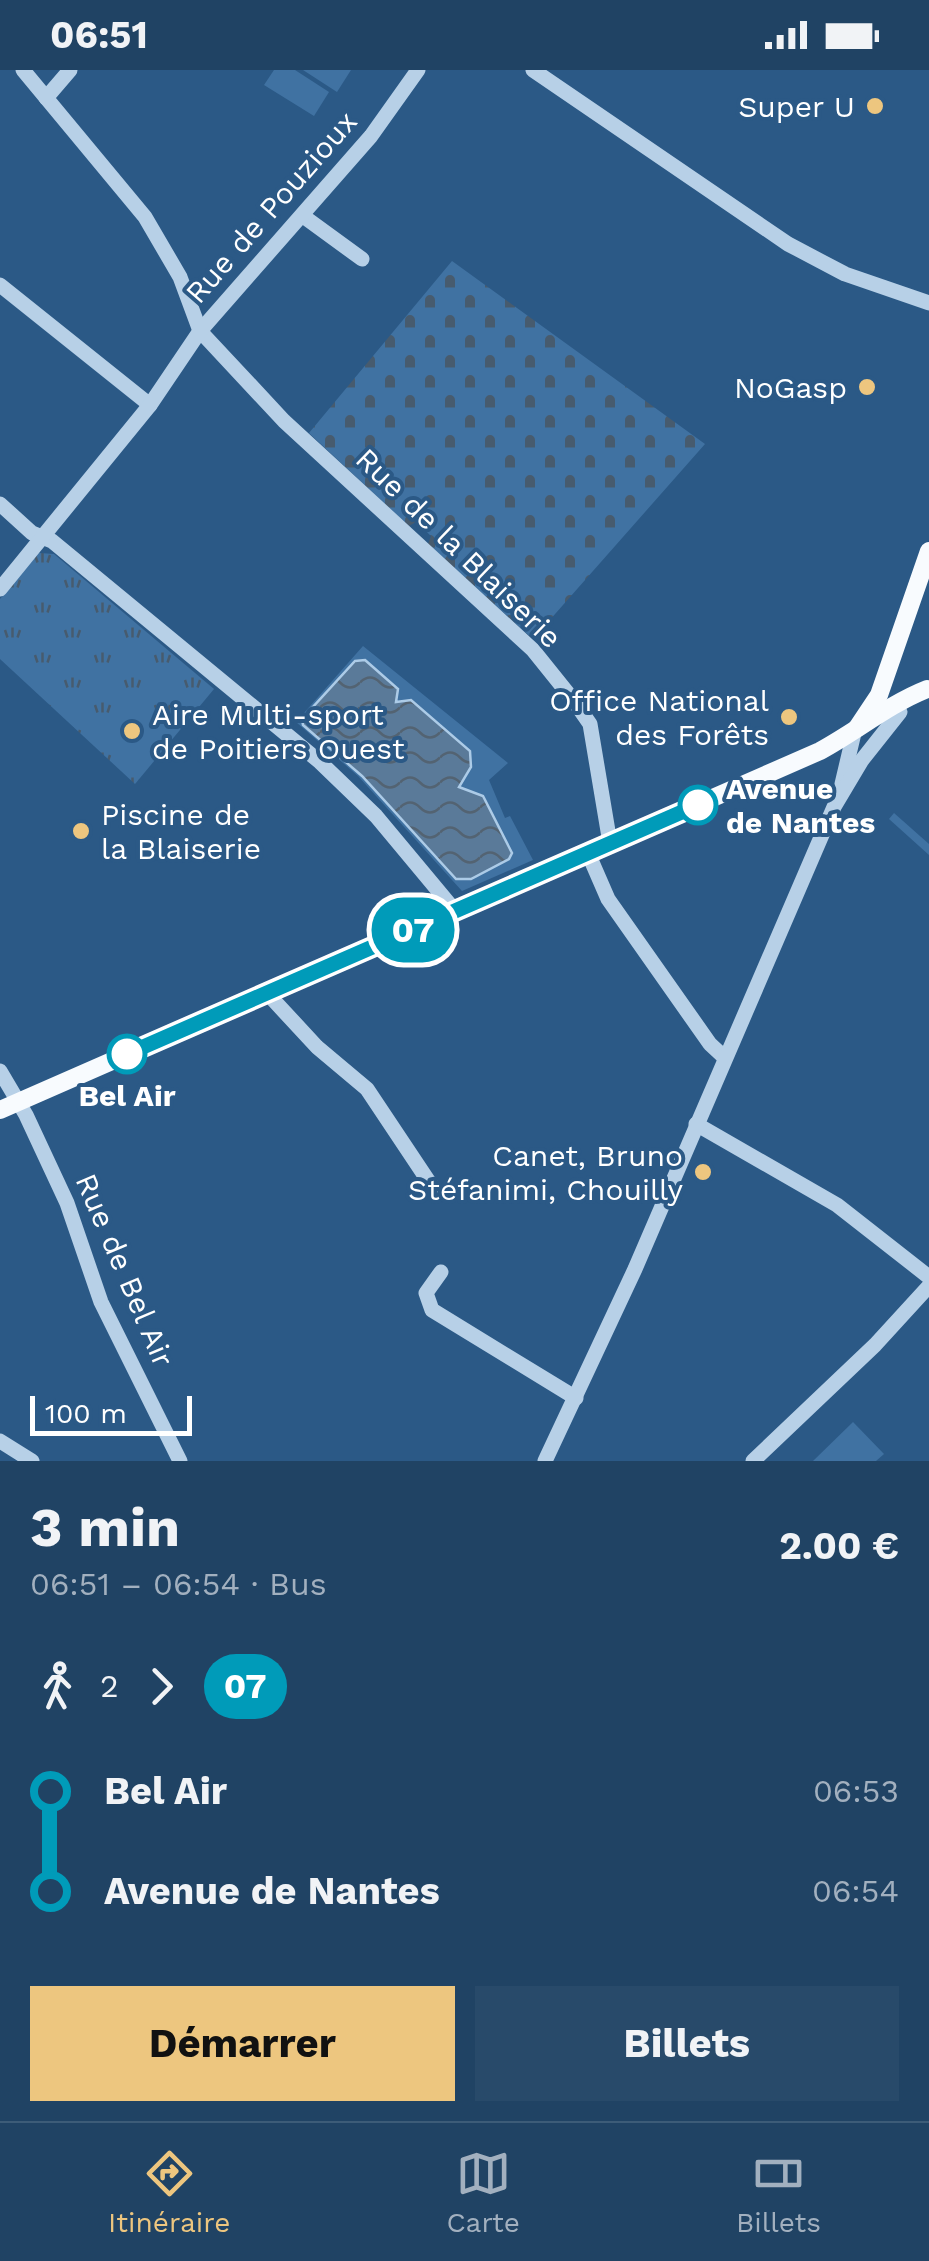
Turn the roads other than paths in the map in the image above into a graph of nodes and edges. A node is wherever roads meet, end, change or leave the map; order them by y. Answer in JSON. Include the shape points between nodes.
{"nodes":[{"id":1,"x":70,"y":70,"type":"edge"},
{"id":2,"x":418,"y":70,"type":"edge"},
{"id":3,"x":533,"y":70,"type":"edge"},
{"id":4,"x":28,"y":72,"type":"edge"},
{"id":5,"x":46,"y":98,"type":"junction"},
{"id":6,"x":303,"y":216,"type":"junction"},
{"id":7,"x":362,"y":260,"type":"dead end"},
{"id":8,"x":0,"y":284,"type":"edge"},
{"id":9,"x":929,"y":303,"type":"edge"},
{"id":10,"x":200,"y":331,"type":"junction"},
{"id":11,"x":150,"y":405,"type":"junction"},
{"id":12,"x":0,"y":504,"type":"edge"},
{"id":13,"x":41,"y":538,"type":"junction"},
{"id":14,"x":929,"y":552,"type":"edge"},
{"id":15,"x":0,"y":589,"type":"edge"},
{"id":16,"x":928,"y":688,"type":"edge"},
{"id":17,"x":879,"y":696,"type":"junction"},
{"id":18,"x":900,"y":712,"type":"junction"},
{"id":19,"x":878,"y":719,"type":"junction"},
{"id":20,"x":854,"y":732,"type":"junction"},
{"id":21,"x":862,"y":760,"type":"junction"},
{"id":22,"x":834,"y":807,"type":"junction"},
{"id":23,"x":610,"y":843,"type":"junction"},
{"id":24,"x":588,"y":853,"type":"junction"},
{"id":25,"x":456,"y":912,"type":"junction"},
{"id":26,"x":267,"y":993,"type":"junction"},
{"id":27,"x":724,"y":1057,"type":"junction"},
{"id":28,"x":0,"y":1072,"type":"edge"},
{"id":29,"x":8,"y":1106,"type":"edge"},
{"id":30,"x":696,"y":1124,"type":"junction"},
{"id":31,"x":437,"y":1194,"type":"dead end"},
{"id":32,"x":441,"y":1272,"type":"dead end"},
{"id":33,"x":929,"y":1277,"type":"edge"},
{"id":34,"x":929,"y":1286,"type":"edge"},
{"id":35,"x":576,"y":1398,"type":"junction"},
{"id":36,"x":0,"y":1440,"type":"edge"},
{"id":37,"x":32,"y":1461,"type":"edge"},
{"id":38,"x":180,"y":1461,"type":"edge"},
{"id":39,"x":544,"y":1461,"type":"edge"},
{"id":40,"x":753,"y":1461,"type":"edge"}],
"edges":[{"from":1,"to":5,"type":"street"},
{"from":2,"to":6,"type":"street","name":"Rue de Pouzioux"},
{"from":3,"to":9,"type":"street","via":[[788,244],[846,274]]},
{"from":4,"to":5,"type":"street"},
{"from":5,"to":10,"type":"street","via":[[152,227]]},
{"from":6,"to":7,"type":"street"},
{"from":6,"to":10,"type":"street","name":"Rue de Pouzioux"},
{"from":8,"to":11,"type":"street"},
{"from":10,"to":11,"type":"street","name":"Rue de Pouzioux"},
{"from":10,"to":23,"type":"street","name":"Rue de la Blaiserie","via":[[284,421],[533,650],[590,724]]},
{"from":11,"to":13,"type":"street","name":"Rue de Pouzioux"},
{"from":12,"to":13,"type":"street"},
{"from":13,"to":15,"type":"street","name":"Rue de Pouzioux"},
{"from":13,"to":25,"type":"street","via":[[320,762],[376,816]]},
{"from":14,"to":17,"type":"main road"},
{"from":16,"to":18,"type":"main road"},
{"from":16,"to":19,"type":"main road"},
{"from":17,"to":19,"type":"main road"},
{"from":17,"to":20,"type":"main road"},
{"from":18,"to":19,"type":"main road"},
{"from":18,"to":21,"type":"street"},
{"from":19,"to":20,"type":"main road"},
{"from":19,"to":21,"type":"street"},
{"from":20,"to":22,"type":"street"},
{"from":20,"to":23,"type":"main road"},
{"from":21,"to":22,"type":"street"},
{"from":22,"to":27,"type":"street"},
{"from":23,"to":24,"type":"main road"},
{"from":24,"to":25,"type":"main road"},
{"from":24,"to":27,"type":"street","via":[[608,898]]},
{"from":25,"to":26,"type":"main road"},
{"from":26,"to":29,"type":"main road"},
{"from":26,"to":31,"type":"street","via":[[367,1090]]},
{"from":27,"to":30,"type":"street"},
{"from":28,"to":29,"type":"street","name":"Rue de Bel Air"},
{"from":29,"to":38,"type":"street","name":"Rue de Bel Air","via":[[67,1203],[101,1302]]},
{"from":30,"to":33,"type":"street","via":[[838,1205]]},
{"from":30,"to":35,"type":"street"},
{"from":32,"to":35,"type":"street","via":[[426,1293],[432,1310]]},
{"from":34,"to":40,"type":"street"},
{"from":35,"to":39,"type":"street"},
{"from":36,"to":37,"type":"street"}]}
